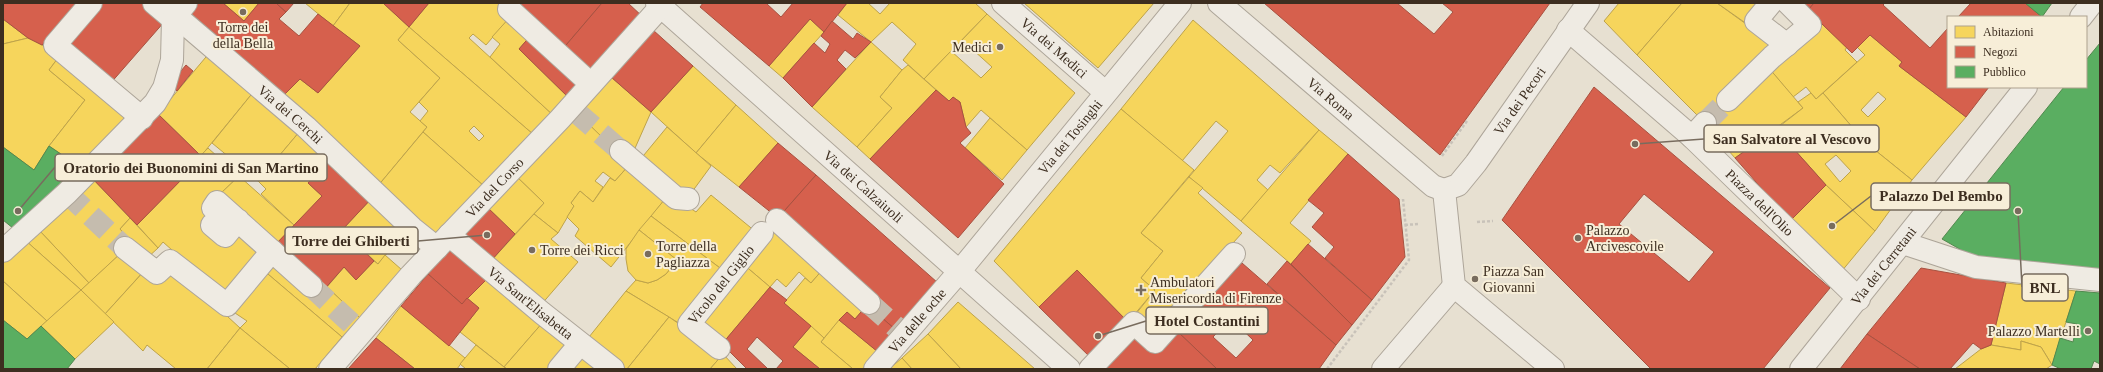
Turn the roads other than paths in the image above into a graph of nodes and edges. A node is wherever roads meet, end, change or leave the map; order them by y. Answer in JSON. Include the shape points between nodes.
{"nodes":[{"id":1,"x":91,"y":3,"type":"edge"},
{"id":2,"x":1003,"y":3,"type":"edge"},
{"id":3,"x":1180,"y":3,"type":"edge"},
{"id":4,"x":1220,"y":3,"type":"edge"},
{"id":5,"x":1588,"y":3,"type":"edge"},
{"id":6,"x":1771,"y":3,"type":"edge"},
{"id":7,"x":1788,"y":3,"type":"edge"},
{"id":8,"x":2092,"y":3,"type":"edge"},
{"id":9,"x":661,"y":4,"type":"edge"},
{"id":10,"x":509,"y":9,"type":"dead end"},
{"id":11,"x":172,"y":11,"type":"edge"},
{"id":12,"x":2082,"y":16,"type":"edge"},
{"id":13,"x":1568,"y":30,"type":"junction"},
{"id":14,"x":1787,"y":45,"type":"junction"},
{"id":15,"x":592,"y":84,"type":"junction"},
{"id":16,"x":2025,"y":88,"type":"edge"},
{"id":17,"x":1105,"y":92,"type":"junction"},
{"id":18,"x":1728,"y":100,"type":"tunnel mouth"},
{"id":19,"x":140,"y":120,"type":"junction"},
{"id":20,"x":621,"y":151,"type":"tunnel mouth"},
{"id":21,"x":1444,"y":190,"type":"junction"},
{"id":22,"x":688,"y":199,"type":"dead end"},
{"id":23,"x":238,"y":220,"type":"dead end"},
{"id":24,"x":443,"y":242,"type":"junction"},
{"id":25,"x":1902,"y":243,"type":"junction"},
{"id":26,"x":125,"y":248,"type":"tunnel mouth"},
{"id":27,"x":3,"y":250,"type":"edge"},
{"id":28,"x":272,"y":251,"type":"junction"},
{"id":29,"x":1234,"y":254,"type":"dead end"},
{"id":30,"x":959,"y":272,"type":"junction"},
{"id":31,"x":2100,"y":280,"type":"edge"},
{"id":32,"x":310,"y":286,"type":"tunnel mouth"},
{"id":33,"x":1454,"y":286,"type":"junction"},
{"id":34,"x":1859,"y":299,"type":"junction"},
{"id":35,"x":869,"y":304,"type":"tunnel mouth"},
{"id":36,"x":580,"y":344,"type":"junction"},
{"id":37,"x":719,"y":348,"type":"dead end"},
{"id":38,"x":330,"y":369,"type":"edge"},
{"id":39,"x":559,"y":369,"type":"edge"},
{"id":40,"x":614,"y":369,"type":"edge"},
{"id":41,"x":875,"y":369,"type":"edge"},
{"id":42,"x":1069,"y":369,"type":"edge"},
{"id":43,"x":1090,"y":369,"type":"edge"},
{"id":44,"x":1383,"y":369,"type":"edge"},
{"id":45,"x":1553,"y":369,"type":"edge"},
{"id":46,"x":1801,"y":369,"type":"edge"}],
"edges":[{"from":1,"to":19,"type":"street","via":[[55,45]]},
{"from":2,"to":17,"type":"street","name":"Via dei Medici"},
{"from":3,"to":17,"type":"street","name":"Via dei Tosinghi"},
{"from":4,"to":21,"type":"street","name":"Via Roma","via":[[1433,186]]},
{"from":5,"to":13,"type":"street","name":"Via dei Pecori"},
{"from":6,"to":14,"type":"street","via":[[1756,21]]},
{"from":7,"to":14,"type":"street","via":[[1810,25]]},
{"from":8,"to":12,"type":"street"},
{"from":9,"to":15,"type":"street","name":"Via del Corso"},
{"from":9,"to":30,"type":"street","name":"Via dei Calzaiuoli"},
{"from":10,"to":15,"type":"street"},
{"from":11,"to":19,"type":"street","via":[[172,60],[169,74],[155,103]]},
{"from":11,"to":24,"type":"street","name":"Via dei Cerchi","via":[[306,126],[412,228]]},
{"from":13,"to":21,"type":"street","name":"Via dei Pecori","via":[[1476,163],[1458,185]]},
{"from":13,"to":34,"type":"street","name":"Piazza dell'Olio","via":[[1698,130]]},
{"from":14,"to":18,"type":"street"},
{"from":15,"to":24,"type":"street","name":"Via del Corso","via":[[573,110]]},
{"from":16,"to":25,"type":"street","name":"Via dei Cerretani"},
{"from":17,"to":30,"type":"street","name":"Via dei Tosinghi"},
{"from":19,"to":27,"type":"street"},
{"from":20,"to":22,"type":"street","via":[[676,198]]},
{"from":21,"to":33,"type":"street"},
{"from":23,"to":28,"type":"street"},
{"from":24,"to":36,"type":"street","name":"Via Sant'Elisabetta"},
{"from":24,"to":38,"type":"street","name":"Via del Corso","via":[[356,329]]},
{"from":25,"to":31,"type":"street","via":[[1976,267]]},
{"from":25,"to":34,"type":"street","name":"Via dei Cerretani"},
{"from":26,"to":28,"type":"street","via":[[157,273],[170,261],[227,305]]},
{"from":28,"to":32,"type":"street"},
{"from":29,"to":43,"type":"street","via":[[1155,342],[1134,323]]},
{"from":30,"to":41,"type":"street","name":"Via delle oche","via":[[901,332]]},
{"from":30,"to":42,"type":"street","name":"Via dei Calzaiuoli"},
{"from":33,"to":44,"type":"street"},
{"from":33,"to":45,"type":"street"},
{"from":34,"to":46,"type":"street","name":"Via dei Cerretani"},
{"from":35,"to":37,"type":"street","name":"Vicolo del Giglio","via":[[769,226],[689,324]]},
{"from":36,"to":39,"type":"street"},
{"from":36,"to":40,"type":"street","name":"Via Sant'Elisabetta"}]}
